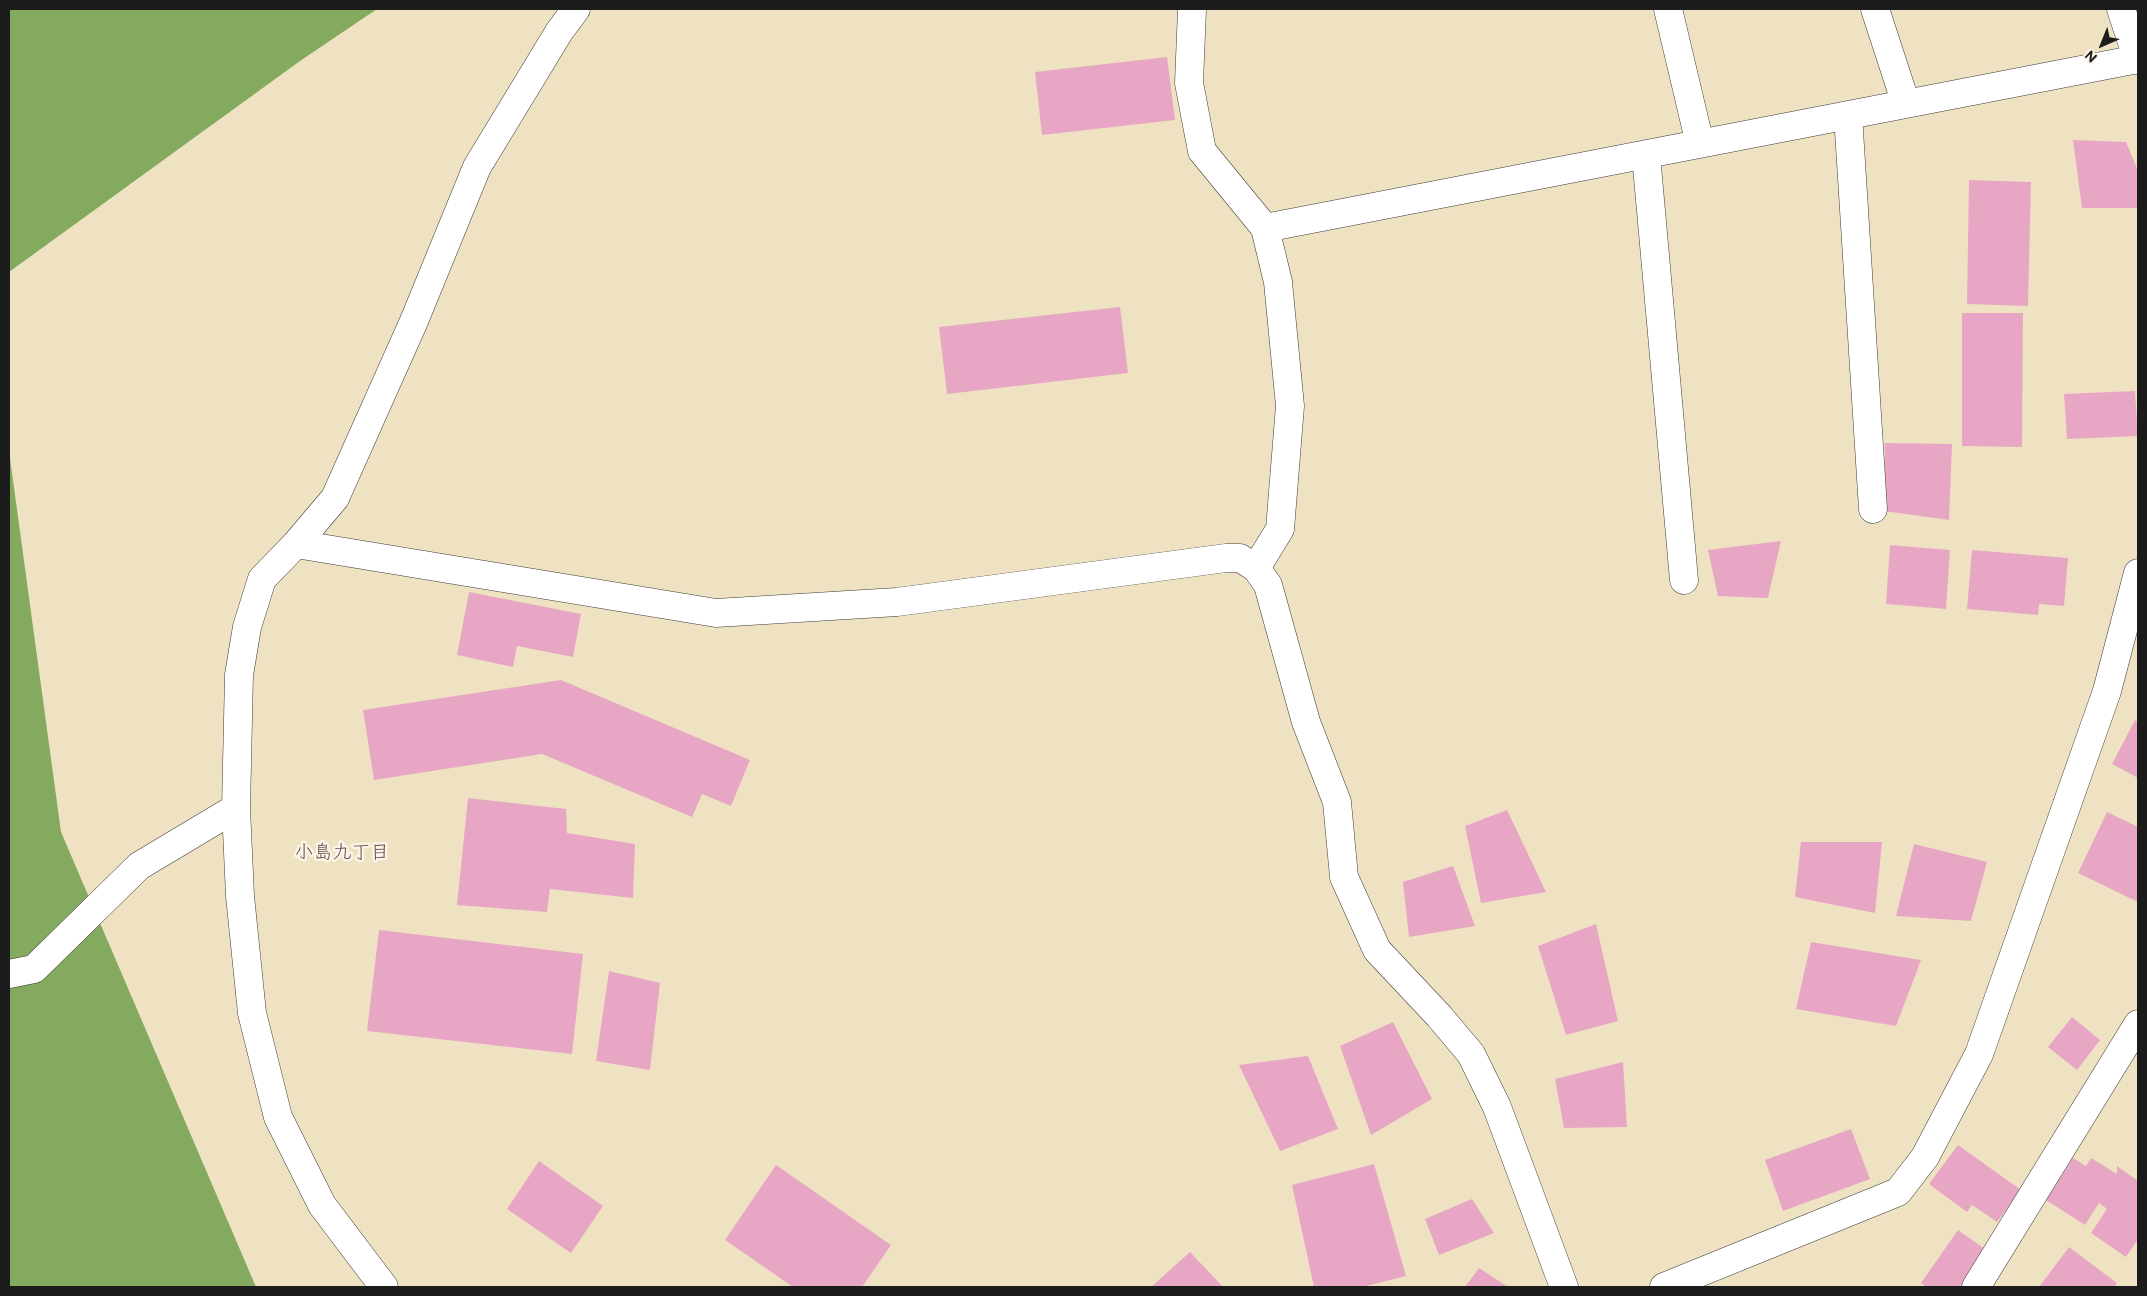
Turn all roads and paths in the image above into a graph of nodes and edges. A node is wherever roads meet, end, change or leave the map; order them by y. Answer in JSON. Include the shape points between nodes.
{"nodes":[{"id":1,"x":576,"y":9,"type":"edge"},
{"id":2,"x":1192,"y":9,"type":"edge"},
{"id":3,"x":1668,"y":9,"type":"edge"},
{"id":4,"x":1875,"y":9,"type":"edge"},
{"id":5,"x":2121,"y":9,"type":"edge"},
{"id":6,"x":2138,"y":60,"type":"edge"},
{"id":7,"x":1906,"y":104,"type":"junction"},
{"id":8,"x":1848,"y":115,"type":"junction"},
{"id":9,"x":1700,"y":144,"type":"junction"},
{"id":10,"x":1646,"y":155,"type":"junction"},
{"id":11,"x":1265,"y":228,"type":"junction"},
{"id":12,"x":1873,"y":509,"type":"dead end"},
{"id":13,"x":296,"y":544,"type":"junction"},
{"id":14,"x":1256,"y":568,"type":"junction"},
{"id":15,"x":2138,"y":573,"type":"edge"},
{"id":16,"x":1684,"y":580,"type":"dead end"},
{"id":17,"x":236,"y":808,"type":"junction"},
{"id":18,"x":9,"y":974,"type":"edge"},
{"id":19,"x":2138,"y":1024,"type":"edge"},
{"id":20,"x":1701,"y":1281,"type":"edge"},
{"id":21,"x":384,"y":1287,"type":"edge"},
{"id":22,"x":1564,"y":1287,"type":"edge"},
{"id":23,"x":1664,"y":1287,"type":"edge"},
{"id":24,"x":1976,"y":1287,"type":"edge"}],
"edges":[{"from":1,"to":13,"type":"main road","via":[[477,167],[414,321],[335,498]]},
{"from":2,"to":11,"type":"main road","via":[[1189,83],[1202,151]]},
{"from":3,"to":9,"type":"main road"},
{"from":4,"to":7,"type":"main road"},
{"from":5,"to":6,"type":"main road"},
{"from":6,"to":7,"type":"main road"},
{"from":7,"to":8,"type":"main road"},
{"from":8,"to":9,"type":"main road"},
{"from":8,"to":12,"type":"main road"},
{"from":9,"to":10,"type":"main road"},
{"from":10,"to":11,"type":"main road"},
{"from":10,"to":16,"type":"main road"},
{"from":11,"to":14,"type":"main road","via":[[1278,282],[1290,406],[1280,528]]},
{"from":13,"to":14,"type":"main road","via":[[716,613],[897,602],[1226,558],[1240,558]]},
{"from":13,"to":17,"type":"main road","via":[[262,579],[247,627],[239,676]]},
{"from":14,"to":22,"type":"main road","via":[[1268,585],[1306,722],[1338,802],[1344,877],[1377,950],[1471,1054],[1497,1107]]},
{"from":15,"to":20,"type":"main road","via":[[2107,692],[1979,1054],[1925,1157],[1898,1192]]},
{"from":17,"to":18,"type":"main road","via":[[139,866],[34,969]]},
{"from":17,"to":21,"type":"main road","via":[[240,896],[252,1013],[278,1116],[322,1205]]},
{"from":19,"to":24,"type":"main road"},
{"from":20,"to":23,"type":"main road"}]}
